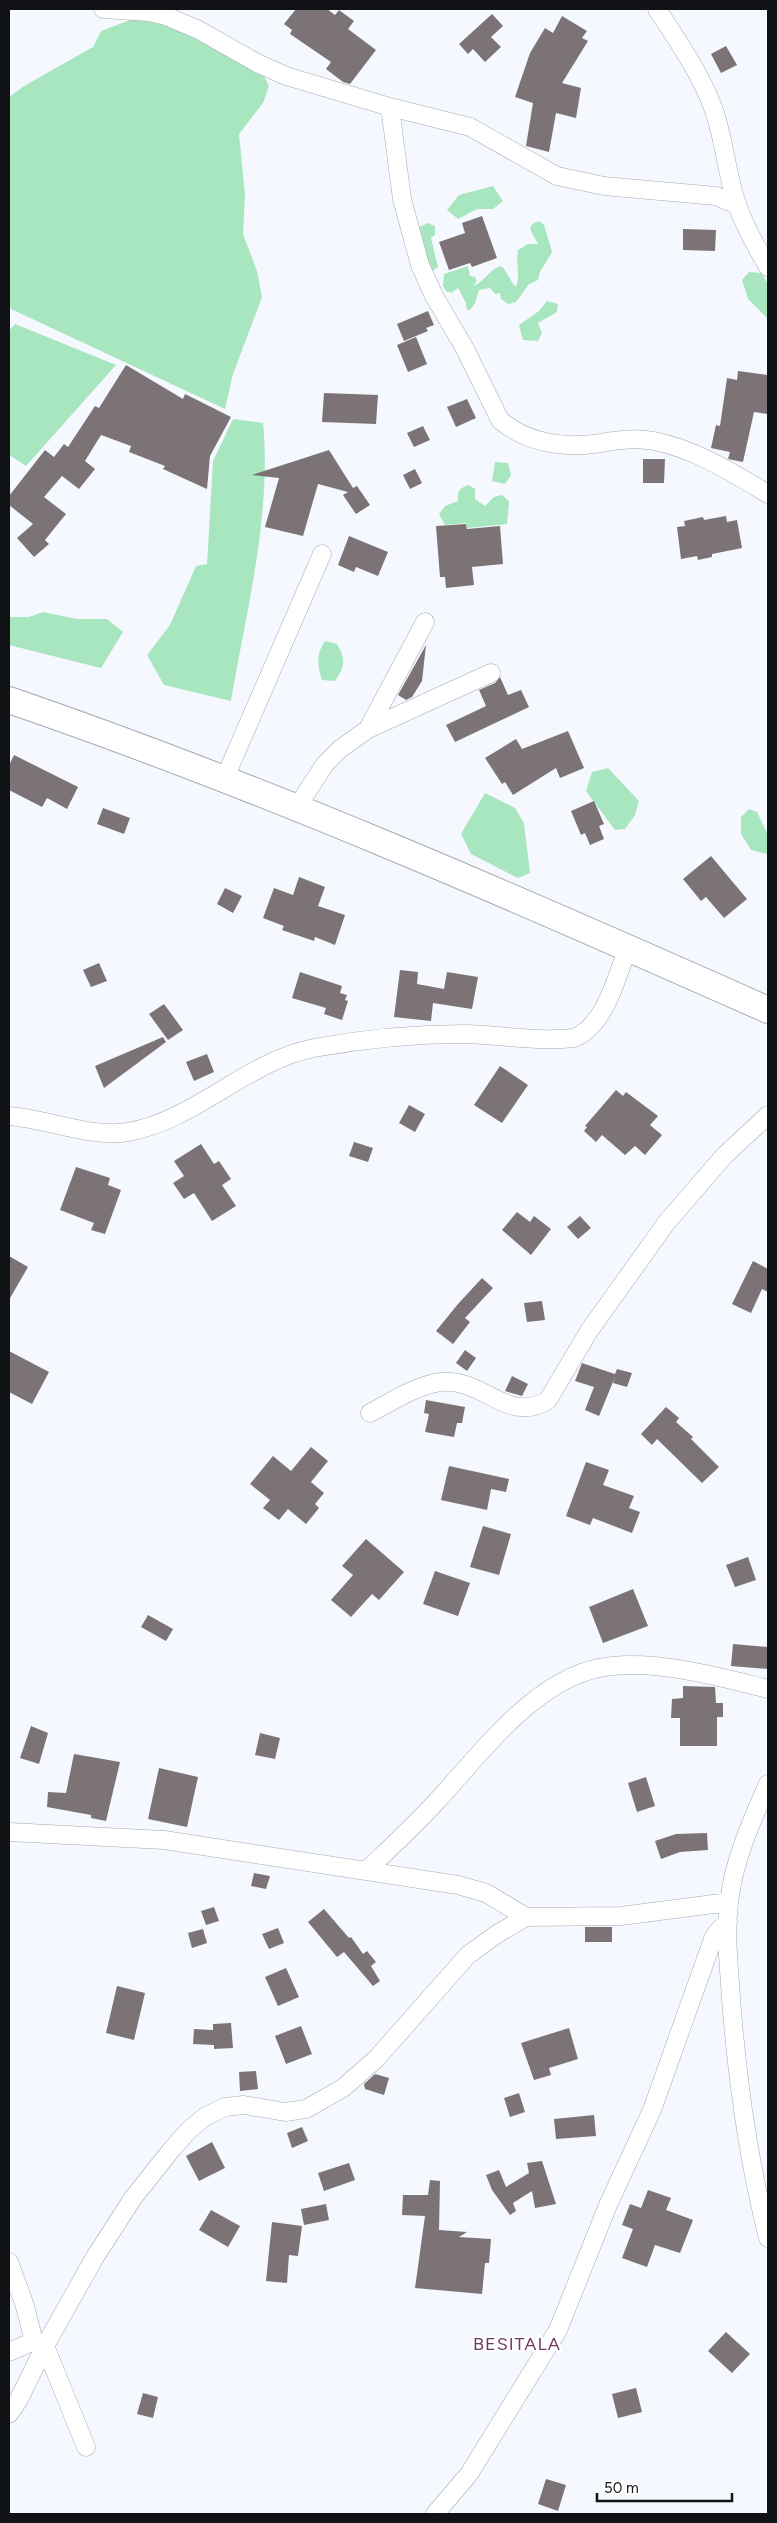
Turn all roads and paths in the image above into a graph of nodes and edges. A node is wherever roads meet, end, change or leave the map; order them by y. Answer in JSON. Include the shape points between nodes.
{"nodes":[{"id":1,"x":103,"y":9,"type":"edge"},
{"id":2,"x":658,"y":9,"type":"edge"},
{"id":3,"x":390,"y":107,"type":"junction"},
{"id":4,"x":737,"y":204,"type":"junction"},
{"id":5,"x":768,"y":267,"type":"edge"},
{"id":6,"x":768,"y":494,"type":"edge"},
{"id":7,"x":322,"y":554,"type":"dead end"},
{"id":8,"x":425,"y":622,"type":"dead end"},
{"id":9,"x":491,"y":673,"type":"dead end"},
{"id":10,"x":9,"y":700,"type":"edge"},
{"id":11,"x":368,"y":729,"type":"junction"},
{"id":12,"x":224,"y":780,"type":"junction"},
{"id":13,"x":297,"y":807,"type":"junction"},
{"id":14,"x":628,"y":948,"type":"junction"},
{"id":15,"x":768,"y":1010,"type":"edge"},
{"id":16,"x":768,"y":1115,"type":"edge"},
{"id":17,"x":9,"y":1116,"type":"edge"},
{"id":18,"x":370,"y":1413,"type":"dead end"},
{"id":19,"x":768,"y":1688,"type":"edge"},
{"id":20,"x":768,"y":1784,"type":"edge"},
{"id":21,"x":9,"y":1832,"type":"edge"},
{"id":22,"x":366,"y":1871,"type":"junction"},
{"id":23,"x":728,"y":1902,"type":"junction"},
{"id":24,"x":526,"y":1917,"type":"junction"},
{"id":25,"x":728,"y":1922,"type":"junction"},
{"id":26,"x":768,"y":2238,"type":"edge"},
{"id":27,"x":9,"y":2262,"type":"edge"},
{"id":28,"x":39,"y":2343,"type":"junction"},
{"id":29,"x":9,"y":2352,"type":"edge"},
{"id":30,"x":9,"y":2414,"type":"edge"},
{"id":31,"x":86,"y":2447,"type":"dead end"},
{"id":32,"x":435,"y":2514,"type":"edge"}],
"edges":[{"from":1,"to":3,"type":"street","via":[[166,16],[286,76]]},
{"from":2,"to":4,"type":"street","via":[[712,105]]},
{"from":3,"to":4,"type":"street","via":[[470,127],[557,176],[604,186],[716,196]]},
{"from":3,"to":6,"type":"street","via":[[402,200],[420,265],[500,420],[509,428],[550,444],[636,439],[669,445],[710,461]]},
{"from":4,"to":5,"type":"street"},
{"from":7,"to":12,"type":"street"},
{"from":8,"to":11,"type":"street"},
{"from":9,"to":11,"type":"street"},
{"from":10,"to":12,"type":"main road","via":[[130,742]]},
{"from":11,"to":13,"type":"street","via":[[325,764]]},
{"from":12,"to":13,"type":"main road"},
{"from":13,"to":14,"type":"main road","via":[[403,849]]},
{"from":14,"to":15,"type":"main road"},
{"from":14,"to":17,"type":"street","via":[[604,1006],[589,1029],[574,1038],[414,1036],[315,1048],[280,1058],[180,1112],[151,1126],[127,1132],[90,1131]]},
{"from":16,"to":18,"type":"street","via":[[724,1156],[667,1222],[589,1332],[548,1400],[538,1407],[514,1408],[462,1383],[440,1382]]},
{"from":19,"to":22,"type":"street","via":[[693,1672],[624,1666],[596,1669],[571,1678],[548,1690],[522,1710],[430,1809]]},
{"from":20,"to":23,"type":"street","via":[[745,1841]]},
{"from":21,"to":22,"type":"street","via":[[164,1840]]},
{"from":22,"to":24,"type":"street","via":[[475,1889]]},
{"from":23,"to":24,"type":"street","via":[[621,1916]]},
{"from":23,"to":25,"type":"street"},
{"from":24,"to":28,"type":"street","via":[[468,1955],[376,2059],[343,2088],[306,2109],[285,2112],[244,2105],[225,2107],[206,2116],[189,2130],[132,2198]]},
{"from":25,"to":26,"type":"street","via":[[740,2100]]},
{"from":25,"to":32,"type":"street","via":[[713,1939],[652,2110],[608,2205],[558,2330],[469,2474]]},
{"from":27,"to":28,"type":"street"},
{"from":28,"to":29,"type":"street"},
{"from":28,"to":30,"type":"street","via":[[18,2401]]},
{"from":28,"to":31,"type":"street"}]}
